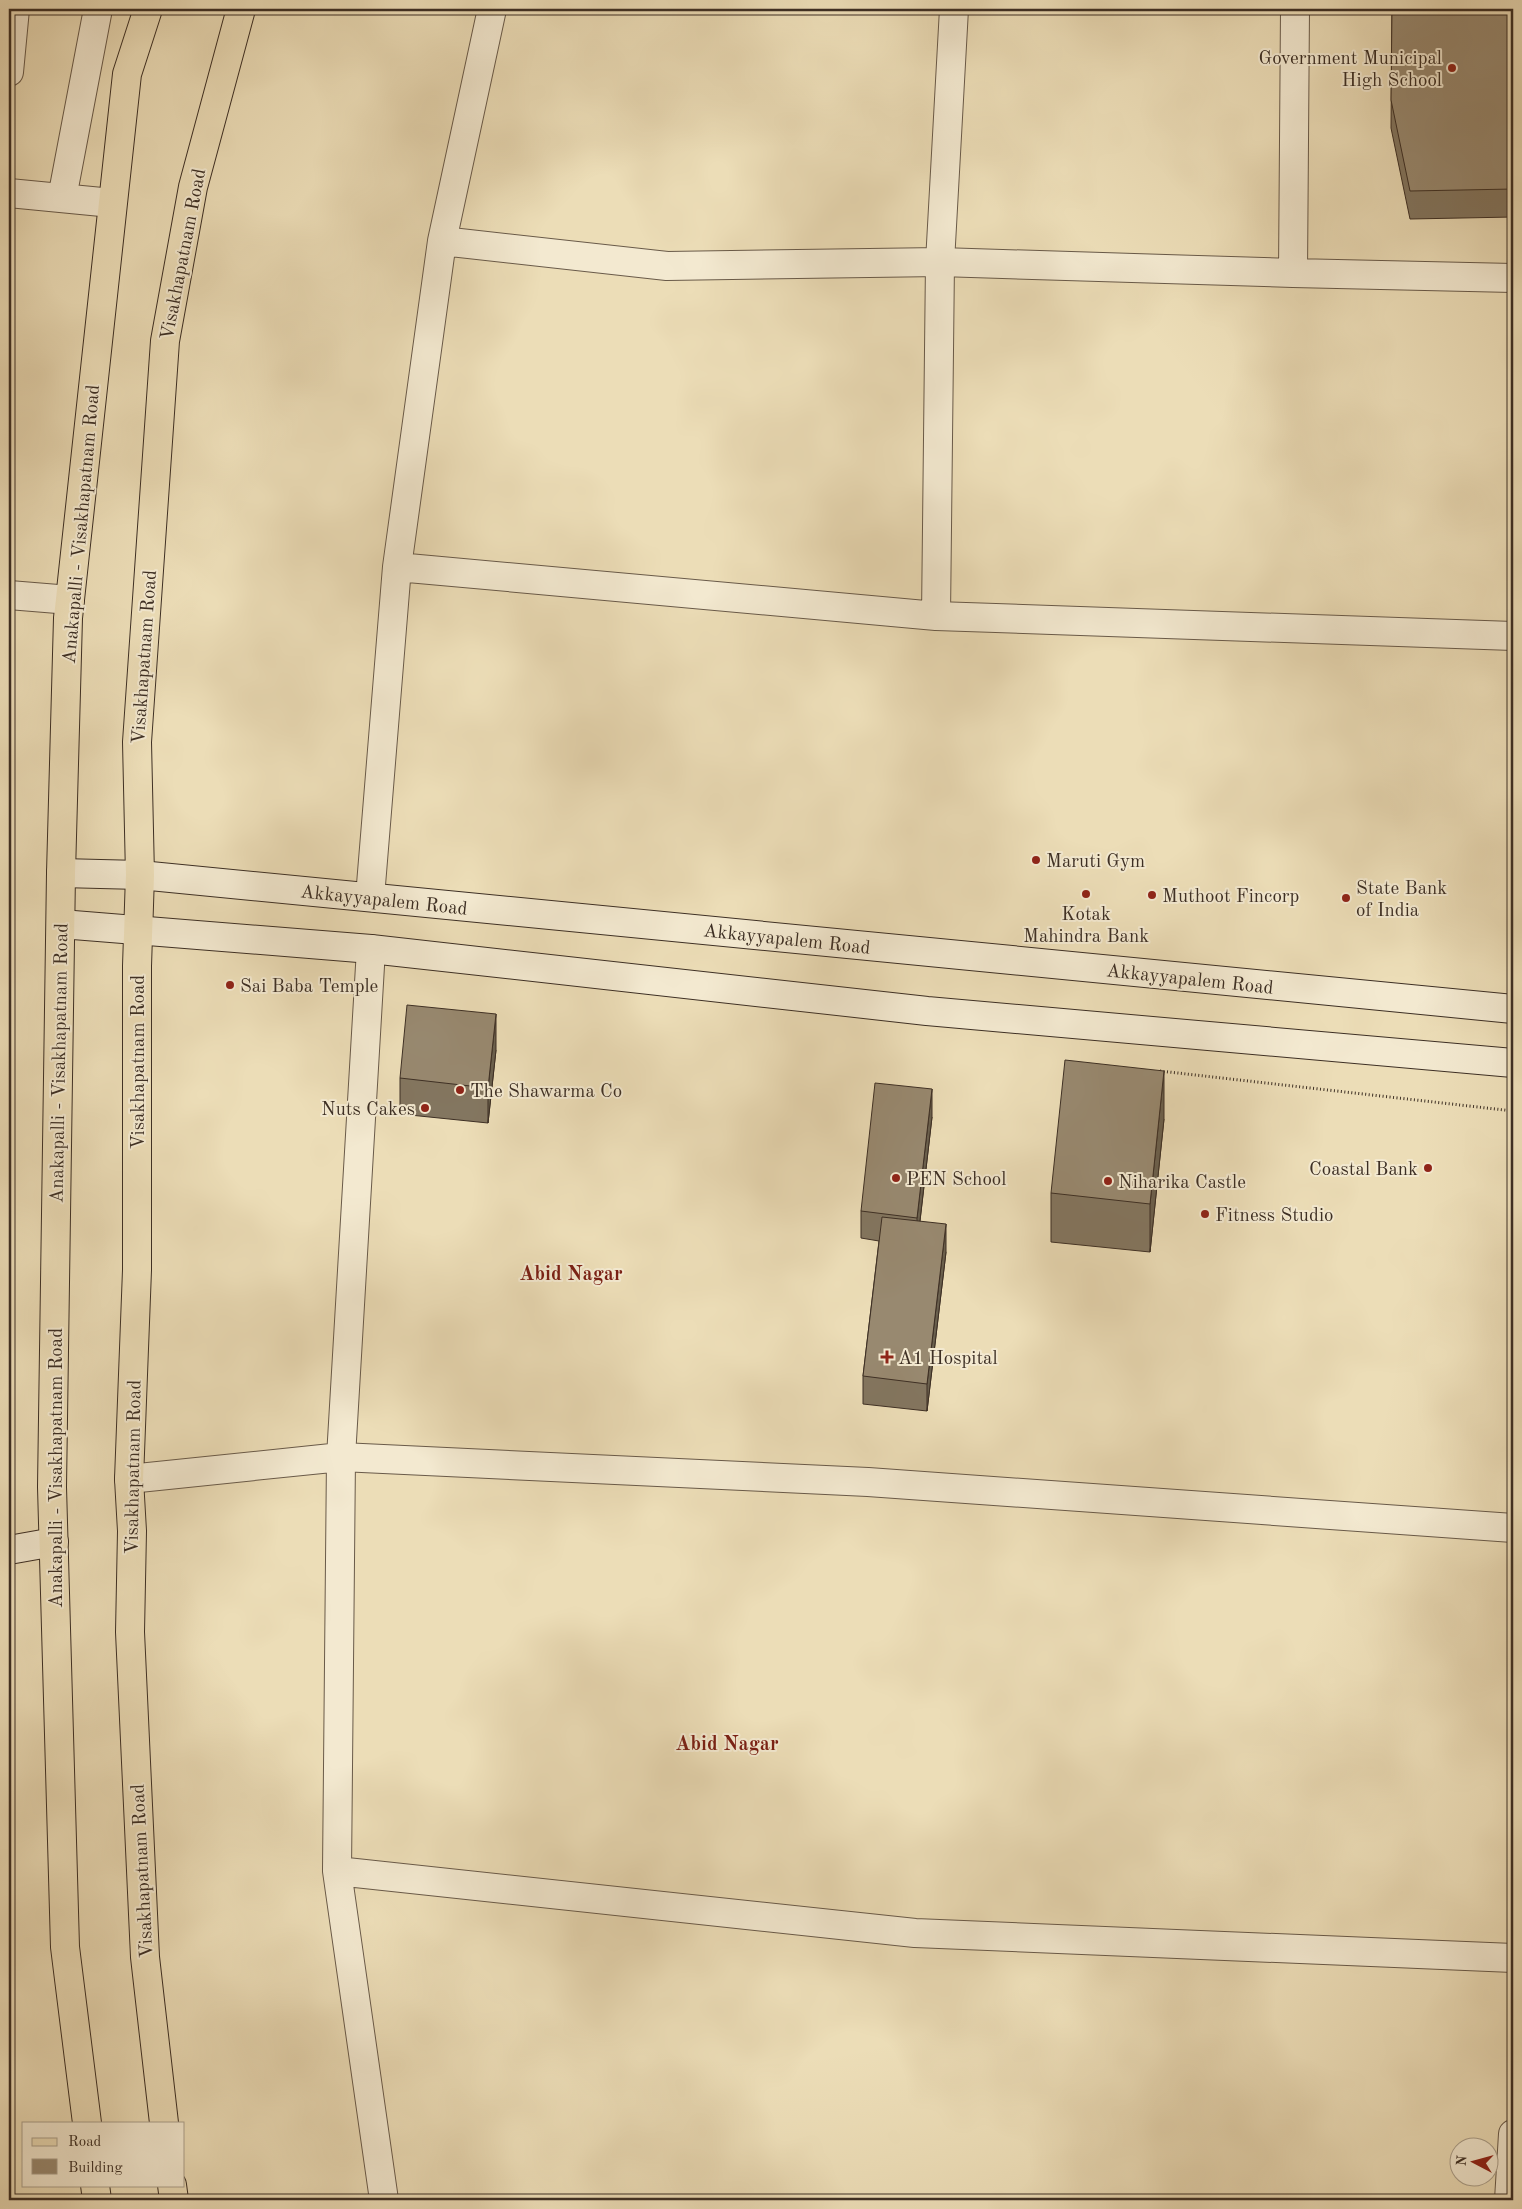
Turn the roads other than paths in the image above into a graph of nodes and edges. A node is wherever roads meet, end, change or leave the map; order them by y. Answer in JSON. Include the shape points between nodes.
{"nodes":[{"id":1,"x":15,"y":9,"type":"edge"},
{"id":2,"x":98,"y":9,"type":"edge"},
{"id":3,"x":148,"y":9,"type":"edge"},
{"id":4,"x":240,"y":9,"type":"edge"},
{"id":5,"x":492,"y":9,"type":"edge"},
{"id":6,"x":954,"y":9,"type":"edge"},
{"id":7,"x":1295,"y":9,"type":"edge"},
{"id":8,"x":9,"y":72,"type":"edge"},
{"id":9,"x":9,"y":193,"type":"edge"},
{"id":10,"x":62,"y":198,"type":"junction"},
{"id":11,"x":112,"y":203,"type":"junction"},
{"id":12,"x":442,"y":241,"type":"junction"},
{"id":13,"x":940,"y":262,"type":"junction"},
{"id":14,"x":1293,"y":273,"type":"junction"},
{"id":15,"x":1513,"y":278,"type":"edge"},
{"id":16,"x":397,"y":567,"type":"junction"},
{"id":17,"x":9,"y":595,"type":"edge"},
{"id":18,"x":70,"y":600,"type":"junction"},
{"id":19,"x":936,"y":616,"type":"junction"},
{"id":20,"x":1513,"y":636,"type":"edge"},
{"id":21,"x":61,"y":873,"type":"junction"},
{"id":22,"x":140,"y":875,"type":"junction"},
{"id":23,"x":370,"y":897,"type":"junction"},
{"id":24,"x":61,"y":924,"type":"junction"},
{"id":25,"x":137,"y":930,"type":"junction"},
{"id":26,"x":371,"y":949,"type":"junction"},
{"id":27,"x":1513,"y":1010,"type":"edge"},
{"id":28,"x":1513,"y":1064,"type":"edge"},
{"id":29,"x":341,"y":1457,"type":"junction"},
{"id":30,"x":129,"y":1479,"type":"junction"},
{"id":31,"x":1513,"y":1528,"type":"edge"},
{"id":32,"x":54,"y":1542,"type":"junction"},
{"id":33,"x":9,"y":1550,"type":"edge"},
{"id":34,"x":337,"y":1871,"type":"junction"},
{"id":35,"x":1513,"y":1958,"type":"edge"},
{"id":36,"x":87,"y":2122,"type":"edge"},
{"id":37,"x":164,"y":2122,"type":"edge"},
{"id":38,"x":1513,"y":2134,"type":"edge"},
{"id":39,"x":95,"y":2186,"type":"edge"},
{"id":40,"x":172,"y":2186,"type":"edge"},
{"id":41,"x":96,"y":2200,"type":"edge"},
{"id":42,"x":174,"y":2200,"type":"edge"},
{"id":43,"x":384,"y":2200,"type":"edge"},
{"id":44,"x":1509,"y":2200,"type":"edge"}],
"edges":[{"from":1,"to":8,"type":"street"},
{"from":2,"to":10,"type":"street"},
{"from":3,"to":11,"type":"main road","name":"Anakapalli - Visakhapatnam Road","via":[[126,74]]},
{"from":4,"to":22,"type":"main road","name":"Visakhapatnam Road","via":[[193,187],[165,341],[137,742]]},
{"from":5,"to":12,"type":"street"},
{"from":6,"to":13,"type":"street"},
{"from":7,"to":14,"type":"street"},
{"from":9,"to":10,"type":"street"},
{"from":10,"to":11,"type":"street"},
{"from":11,"to":18,"type":"main road","name":"Anakapalli - Visakhapatnam Road"},
{"from":12,"to":13,"type":"street","via":[[668,266]]},
{"from":12,"to":16,"type":"street"},
{"from":13,"to":14,"type":"street"},
{"from":13,"to":19,"type":"street"},
{"from":14,"to":15,"type":"street"},
{"from":16,"to":19,"type":"street"},
{"from":16,"to":23,"type":"street"},
{"from":17,"to":18,"type":"street"},
{"from":18,"to":21,"type":"main road","name":"Anakapalli - Visakhapatnam Road"},
{"from":19,"to":20,"type":"street"},
{"from":21,"to":22,"type":"street","name":"Akkayyapalem Road"},
{"from":21,"to":24,"type":"main road","name":"Anakapalli - Visakhapatnam Road"},
{"from":22,"to":23,"type":"street","name":"Akkayyapalem Road"},
{"from":22,"to":25,"type":"main road","name":"Visakhapatnam Road"},
{"from":23,"to":27,"type":"street","name":"Akkayyapalem Road"},
{"from":24,"to":25,"type":"street"},
{"from":24,"to":32,"type":"main road","name":"Anakapalli - Visakhapatnam Road","via":[[52,1487]]},
{"from":25,"to":26,"type":"street"},
{"from":25,"to":30,"type":"main road","name":"Visakhapatnam Road","via":[[138,1270]]},
{"from":26,"to":28,"type":"street","via":[[927,1010]]},
{"from":26,"to":29,"type":"street"},
{"from":29,"to":30,"type":"street"},
{"from":29,"to":31,"type":"street","via":[[868,1482]]},
{"from":29,"to":34,"type":"street"},
{"from":30,"to":37,"type":"main road","name":"Visakhapatnam Road","via":[[132,1531],[130,1632],[145,1957]]},
{"from":32,"to":33,"type":"street"},
{"from":32,"to":36,"type":"main road","name":"Anakapalli - Visakhapatnam Road","via":[[65,1947]]},
{"from":34,"to":35,"type":"street","via":[[915,1933]]},
{"from":34,"to":43,"type":"street"},
{"from":38,"to":44,"type":"street"},
{"from":39,"to":41,"type":"main road"},
{"from":40,"to":42,"type":"main road"}]}
